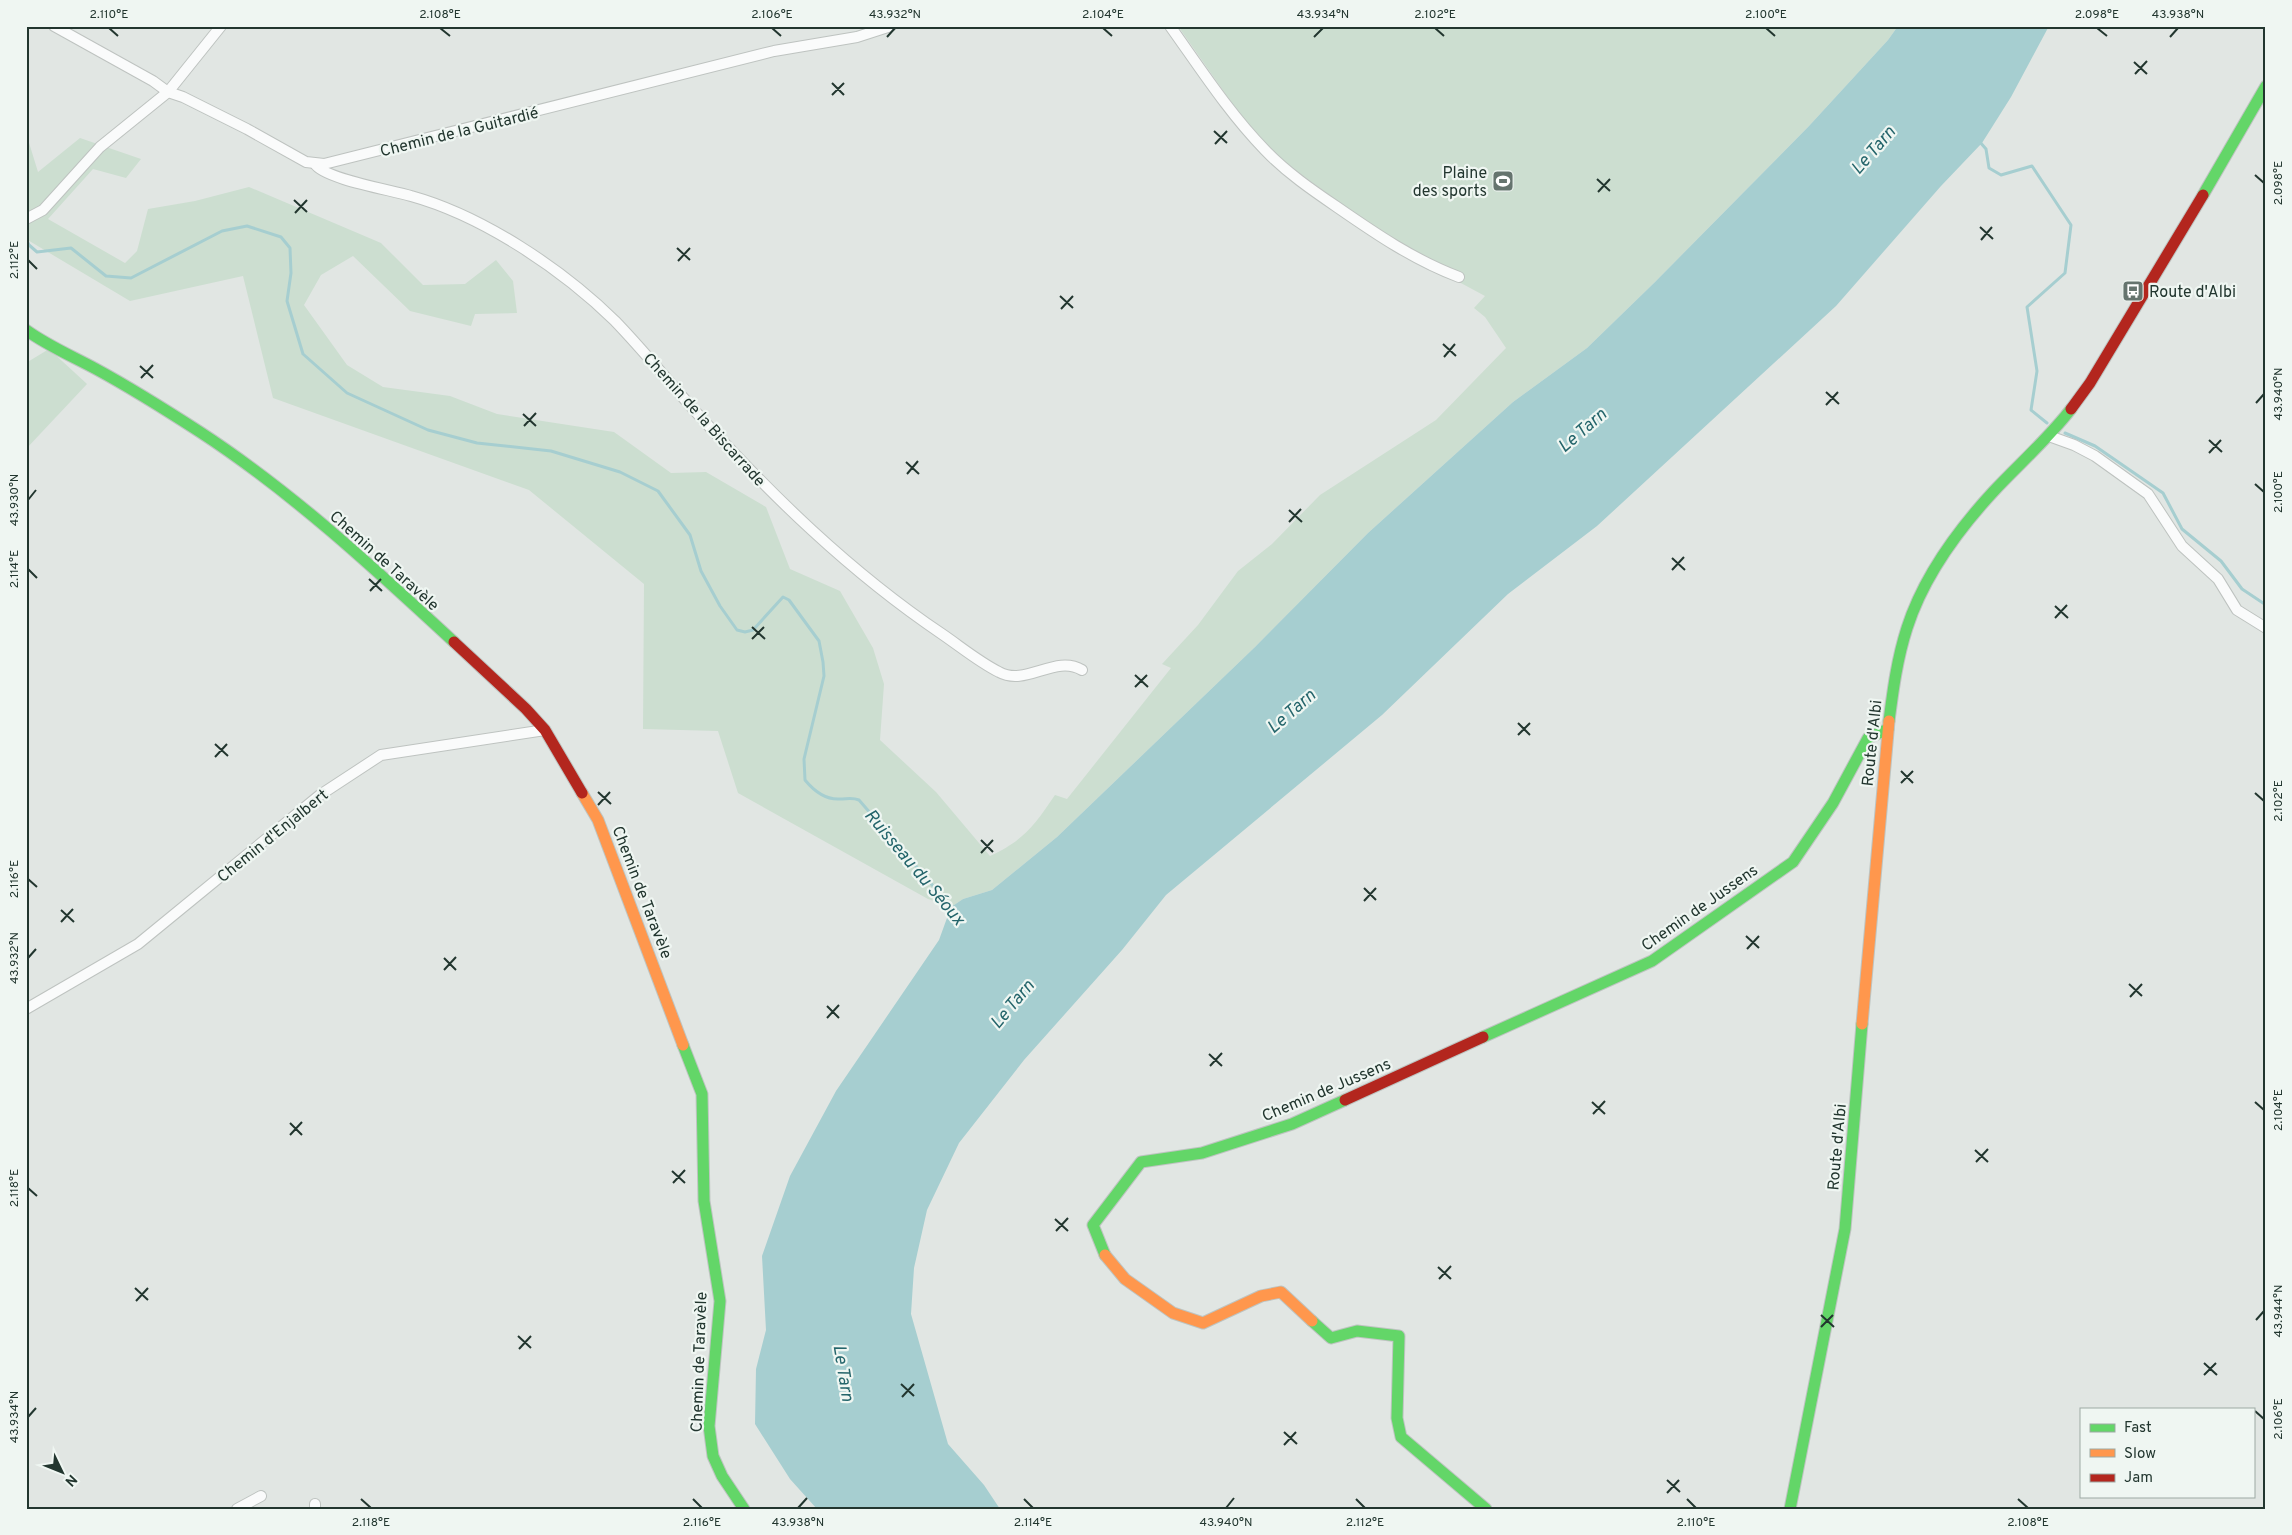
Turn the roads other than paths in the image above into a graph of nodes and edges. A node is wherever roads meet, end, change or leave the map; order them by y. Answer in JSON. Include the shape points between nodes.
{"nodes":[{"id":1,"x":54,"y":26,"type":"edge"},
{"id":2,"x":222,"y":26,"type":"edge"},
{"id":3,"x":891,"y":26,"type":"edge"},
{"id":4,"x":1170,"y":26,"type":"edge"},
{"id":5,"x":2266,"y":86,"type":"edge"},
{"id":6,"x":168,"y":92,"type":"junction"},
{"id":7,"x":315,"y":164,"type":"junction"},
{"id":8,"x":26,"y":219,"type":"edge"},
{"id":9,"x":1459,"y":277,"type":"dead end"},
{"id":10,"x":26,"y":330,"type":"edge"},
{"id":11,"x":2048,"y":436,"type":"junction"},
{"id":12,"x":2266,"y":628,"type":"edge"},
{"id":13,"x":1082,"y":670,"type":"dead end"},
{"id":14,"x":1888,"y":729,"type":"junction"},
{"id":15,"x":545,"y":730,"type":"junction"},
{"id":16,"x":26,"y":1009,"type":"edge"},
{"id":17,"x":261,"y":1496,"type":"dead end"},
{"id":18,"x":237,"y":1509,"type":"edge"},
{"id":19,"x":744,"y":1509,"type":"edge"},
{"id":20,"x":1486,"y":1509,"type":"edge"},
{"id":21,"x":1790,"y":1509,"type":"edge"}],
"edges":[{"from":1,"to":6,"type":"street"},
{"from":2,"to":6,"type":"street"},
{"from":3,"to":7,"type":"street","name":"Chemin de la Guitardié","via":[[857,37],[774,51],[344,160]]},
{"from":4,"to":9,"type":"street","via":[[1236,118],[1281,166],[1398,249],[1428,266]]},
{"from":5,"to":11,"type":"street","name":"Route d'Albi","via":[[2090,383]]},
{"from":6,"to":7,"type":"street"},
{"from":6,"to":8,"type":"street","via":[[100,147],[48,204]]},
{"from":7,"to":13,"type":"street","name":"Chemin de la Biscarrade","via":[[325,173],[412,196],[450,210],[504,237],[543,263],[615,321],[766,486],[828,546],[899,603],[998,672],[1015,677],[1065,664]]},
{"from":10,"to":15,"type":"street","name":"Chemin de Taravèle","via":[[42,343],[100,371],[214,442],[260,475],[340,539]]},
{"from":11,"to":12,"type":"street","via":[[2095,456],[2148,494],[2182,546],[2218,579],[2238,610]]},
{"from":11,"to":14,"type":"street","name":"Route d'Albi","via":[[1993,492],[1957,535],[1920,595],[1907,628],[1895,676]]},
{"from":14,"to":20,"type":"street","name":"Chemin de Jussens","via":[[1868,738],[1833,803],[1792,862],[1652,961],[1292,1124],[1202,1153],[1140,1162],[1093,1225],[1107,1259],[1125,1279],[1173,1313],[1203,1323],[1261,1296],[1281,1292],[1331,1338],[1344,1332],[1366,1329],[1399,1336],[1397,1418],[1401,1437]]},
{"from":14,"to":21,"type":"street","name":"Route d'Albi","via":[[1845,1229]]},
{"from":15,"to":16,"type":"street","name":"Chemin d'Enjalbert","via":[[381,755],[320,795],[138,944]]},
{"from":15,"to":19,"type":"street","name":"Chemin de Taravèle","via":[[598,820],[702,1094],[704,1201],[720,1301],[709,1426],[713,1456]]},
{"from":17,"to":18,"type":"street"}]}
